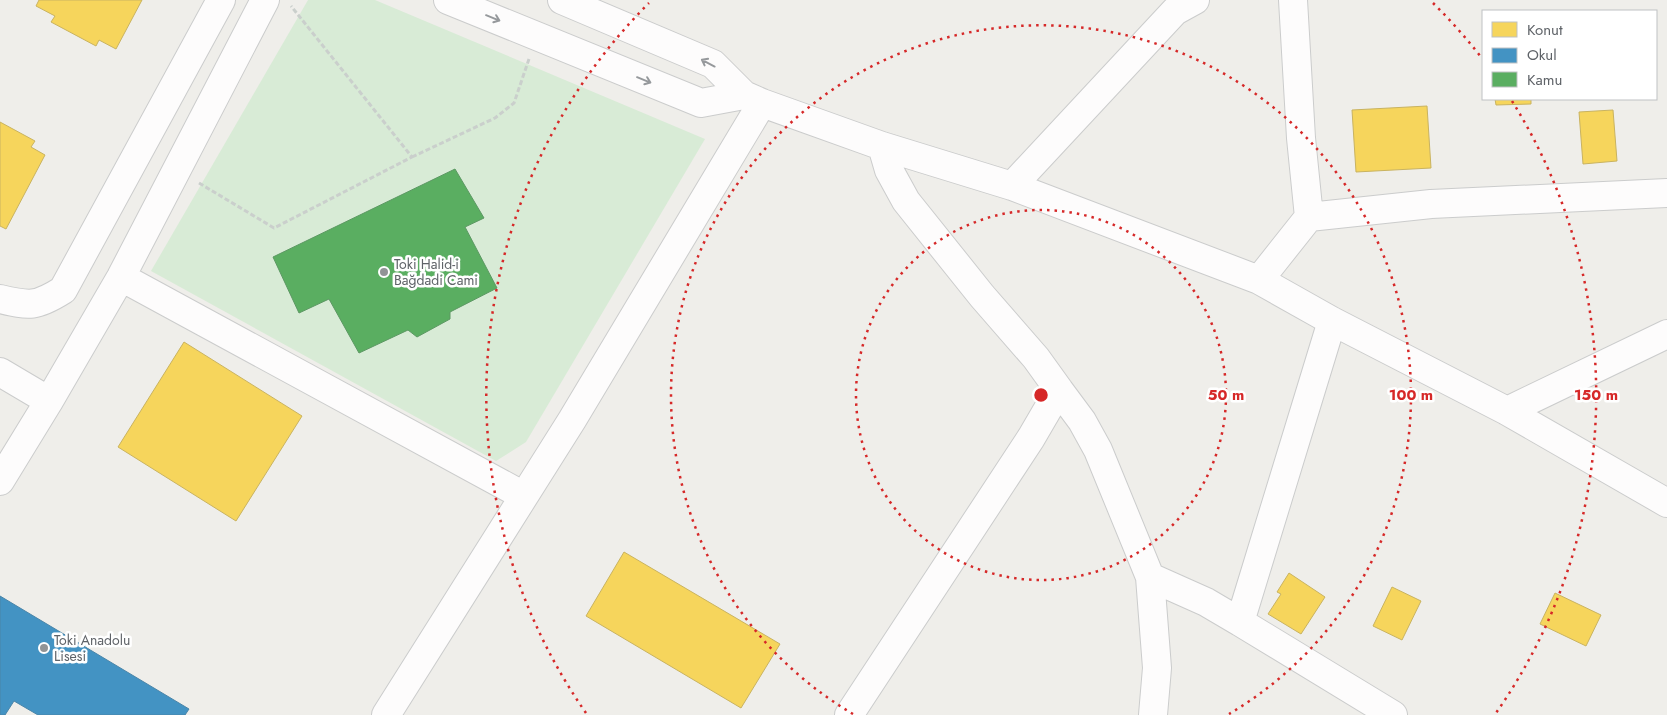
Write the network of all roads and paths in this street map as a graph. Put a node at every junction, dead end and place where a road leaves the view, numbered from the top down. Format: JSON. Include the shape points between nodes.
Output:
{"nodes":[{"id":1,"x":222,"y":0,"type":"edge"},
{"id":2,"x":265,"y":0,"type":"edge"},
{"id":3,"x":286,"y":0,"type":"edge"},
{"id":4,"x":448,"y":0,"type":"edge"},
{"id":5,"x":562,"y":0,"type":"edge"},
{"id":6,"x":1195,"y":0,"type":"edge"},
{"id":7,"x":1292,"y":0,"type":"edge"},
{"id":8,"x":536,"y":36,"type":"junction"},
{"id":9,"x":753,"y":99,"type":"junction"},
{"id":10,"x":882,"y":146,"type":"junction"},
{"id":11,"x":412,"y":157,"type":"junction"},
{"id":12,"x":176,"y":170,"type":"junction"},
{"id":13,"x":1012,"y":186,"type":"junction"},
{"id":14,"x":1667,"y":193,"type":"edge"},
{"id":15,"x":1309,"y":217,"type":"junction"},
{"id":16,"x":121,"y":277,"type":"junction"},
{"id":17,"x":1259,"y":280,"type":"junction"},
{"id":18,"x":0,"y":298,"type":"edge"},
{"id":19,"x":1332,"y":321,"type":"junction"},
{"id":20,"x":1667,"y":334,"type":"edge"},
{"id":21,"x":0,"y":372,"type":"edge"},
{"id":22,"x":1059,"y":390,"type":"junction"},
{"id":23,"x":49,"y":401,"type":"junction"},
{"id":24,"x":1507,"y":411,"type":"junction"},
{"id":25,"x":0,"y":481,"type":"edge"},
{"id":26,"x":524,"y":496,"type":"junction"},
{"id":27,"x":1667,"y":504,"type":"edge"},
{"id":28,"x":1150,"y":577,"type":"junction"},
{"id":29,"x":1240,"y":622,"type":"junction"},
{"id":30,"x":386,"y":715,"type":"edge"},
{"id":31,"x":850,"y":715,"type":"edge"},
{"id":32,"x":1153,"y":715,"type":"edge"},
{"id":33,"x":1393,"y":715,"type":"edge"}],
"edges":[{"from":1,"to":18,"type":"street","via":[[63,290],[46,301],[24,304]]},
{"from":2,"to":12,"type":"street"},
{"from":3,"to":11,"type":"path"},
{"from":4,"to":8,"type":"street","one_way":true},
{"from":9,"to":5,"type":"street","one_way":true,"via":[[713,64]]},
{"from":6,"to":13,"type":"street","via":[[1175,11]]},
{"from":7,"to":15,"type":"street"},
{"from":8,"to":9,"type":"street","one_way":true,"via":[[700,103]]},
{"from":8,"to":11,"type":"path","via":[[514,103],[495,118]]},
{"from":9,"to":10,"type":"street"},
{"from":9,"to":26,"type":"street","via":[[572,420]]},
{"from":10,"to":13,"type":"street"},
{"from":10,"to":22,"type":"street","via":[[889,170],[906,201]]},
{"from":11,"to":12,"type":"path","via":[[274,228]]},
{"from":12,"to":16,"type":"street"},
{"from":13,"to":17,"type":"street"},
{"from":14,"to":15,"type":"street","via":[[1431,204]]},
{"from":15,"to":17,"type":"street"},
{"from":16,"to":23,"type":"street"},
{"from":16,"to":26,"type":"street"},
{"from":17,"to":19,"type":"street"},
{"from":19,"to":24,"type":"street"},
{"from":19,"to":29,"type":"street"},
{"from":20,"to":24,"type":"street"},
{"from":21,"to":23,"type":"street"},
{"from":22,"to":28,"type":"street","via":[[1098,450]]},
{"from":22,"to":31,"type":"street"},
{"from":23,"to":25,"type":"street"},
{"from":24,"to":27,"type":"street"},
{"from":26,"to":30,"type":"street"},
{"from":28,"to":29,"type":"street","via":[[1206,602]]},
{"from":28,"to":32,"type":"street","via":[[1157,668]]},
{"from":29,"to":33,"type":"street"}]}
